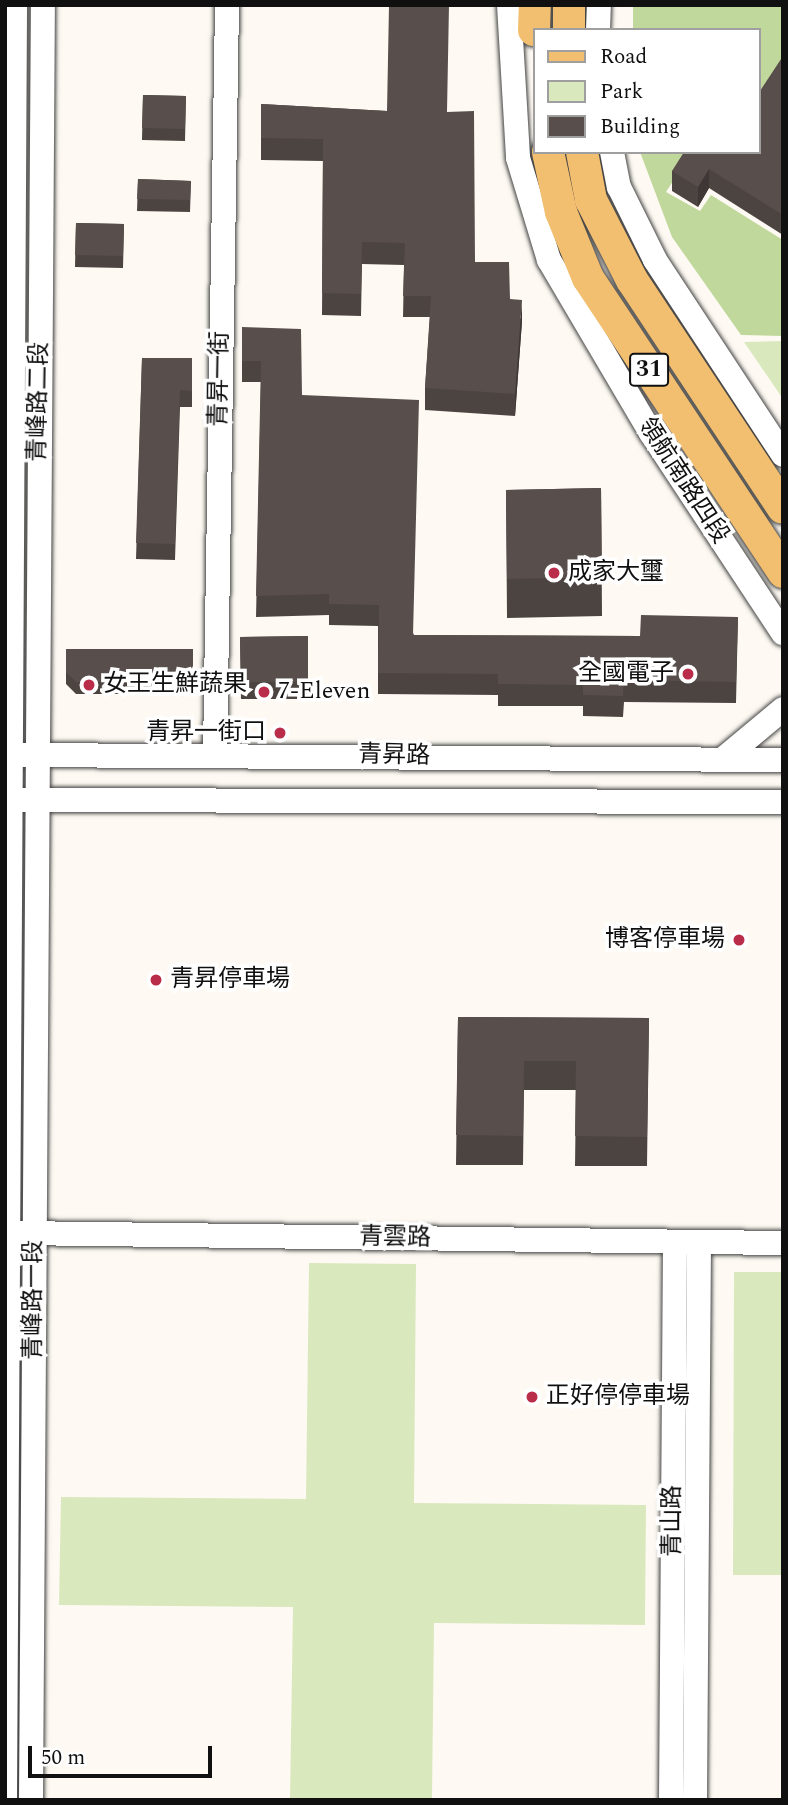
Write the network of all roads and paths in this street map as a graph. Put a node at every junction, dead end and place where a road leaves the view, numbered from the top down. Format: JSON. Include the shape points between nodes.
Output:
{"nodes":[{"id":1,"x":15,"y":5,"type":"edge"},
{"id":2,"x":43,"y":5,"type":"edge"},
{"id":3,"x":227,"y":5,"type":"edge"},
{"id":4,"x":509,"y":5,"type":"edge"},
{"id":5,"x":535,"y":5,"type":"edge"},
{"id":6,"x":569,"y":5,"type":"edge"},
{"id":7,"x":599,"y":5,"type":"edge"},
{"id":8,"x":534,"y":28,"type":"edge"},
{"id":9,"x":569,"y":28,"type":"edge"},
{"id":10,"x":598,"y":28,"type":"edge"},
{"id":11,"x":548,"y":154,"type":"edge"},
{"id":12,"x":582,"y":154,"type":"edge"},
{"id":13,"x":612,"y":154,"type":"edge"},
{"id":14,"x":626,"y":390,"type":"junction"},
{"id":15,"x":783,"y":456,"type":"edge"},
{"id":16,"x":724,"y":483,"type":"junction"},
{"id":17,"x":783,"y":508,"type":"edge"},
{"id":18,"x":783,"y":572,"type":"edge"},
{"id":19,"x":783,"y":633,"type":"edge"},
{"id":20,"x":783,"y":709,"type":"edge"},
{"id":21,"x":6,"y":752,"type":"edge"},
{"id":22,"x":215,"y":753,"type":"junction"},
{"id":23,"x":36,"y":758,"type":"junction"},
{"id":24,"x":723,"y":759,"type":"junction"},
{"id":25,"x":783,"y":760,"type":"edge"},
{"id":26,"x":6,"y":800,"type":"edge"},
{"id":27,"x":36,"y":800,"type":"junction"},
{"id":28,"x":783,"y":802,"type":"edge"},
{"id":29,"x":8,"y":1233,"type":"junction"},
{"id":30,"x":34,"y":1233,"type":"junction"},
{"id":31,"x":687,"y":1242,"type":"junction"},
{"id":32,"x":783,"y":1243,"type":"edge"},
{"id":33,"x":5,"y":1800,"type":"edge"},
{"id":34,"x":31,"y":1800,"type":"edge"},
{"id":35,"x":671,"y":1800,"type":"edge"},
{"id":36,"x":695,"y":1800,"type":"edge"}],
"edges":[{"from":1,"to":21,"type":"street","name":"青峰路二段"},
{"from":2,"to":23,"type":"street","name":"青峰路二段"},
{"from":3,"to":22,"type":"street","name":"青昇一街"},
{"from":4,"to":14,"type":"street","name":"領航南路四段","number":"31","via":[[518,158],[550,260]]},
{"from":5,"to":8,"type":"main road"},
{"from":6,"to":9,"type":"main road"},
{"from":7,"to":10,"type":"street"},
{"from":11,"to":16,"type":"main road","name":"領航南路四段","number":"31","via":[[561,212],[588,278]]},
{"from":12,"to":17,"type":"main road","number":"31","via":[[591,200],[632,280]]},
{"from":13,"to":15,"type":"street","via":[[619,187],[655,260]]},
{"from":14,"to":16,"type":"street"},
{"from":14,"to":19,"type":"street","name":"領航南路四段","number":"31"},
{"from":16,"to":18,"type":"main road","name":"領航南路四段","number":"31"},
{"from":20,"to":24,"type":"street"},
{"from":21,"to":23,"type":"street","name":"青昇路"},
{"from":21,"to":26,"type":"street","name":"青峰路一段"},
{"from":22,"to":23,"type":"street","name":"青昇路"},
{"from":22,"to":24,"type":"street","name":"青昇路"},
{"from":23,"to":27,"type":"street","name":"青峰路二段"},
{"from":24,"to":25,"type":"street","name":"青昇路"},
{"from":26,"to":27,"type":"street","name":"青昇路"},
{"from":26,"to":29,"type":"street","name":"青峰路一段"},
{"from":27,"to":28,"type":"street","name":"青昇路"},
{"from":27,"to":30,"type":"street","name":"青峰路一段"},
{"from":29,"to":30,"type":"street","name":"青雲路"},
{"from":29,"to":33,"type":"street","name":"青峰路一段"},
{"from":30,"to":31,"type":"street","name":"青雲路"},
{"from":30,"to":34,"type":"street","name":"青峰路一段"},
{"from":31,"to":32,"type":"street","name":"青雲路"},
{"from":31,"to":35,"type":"street","name":"青山路"},
{"from":31,"to":36,"type":"street","name":"青山路"}]}
